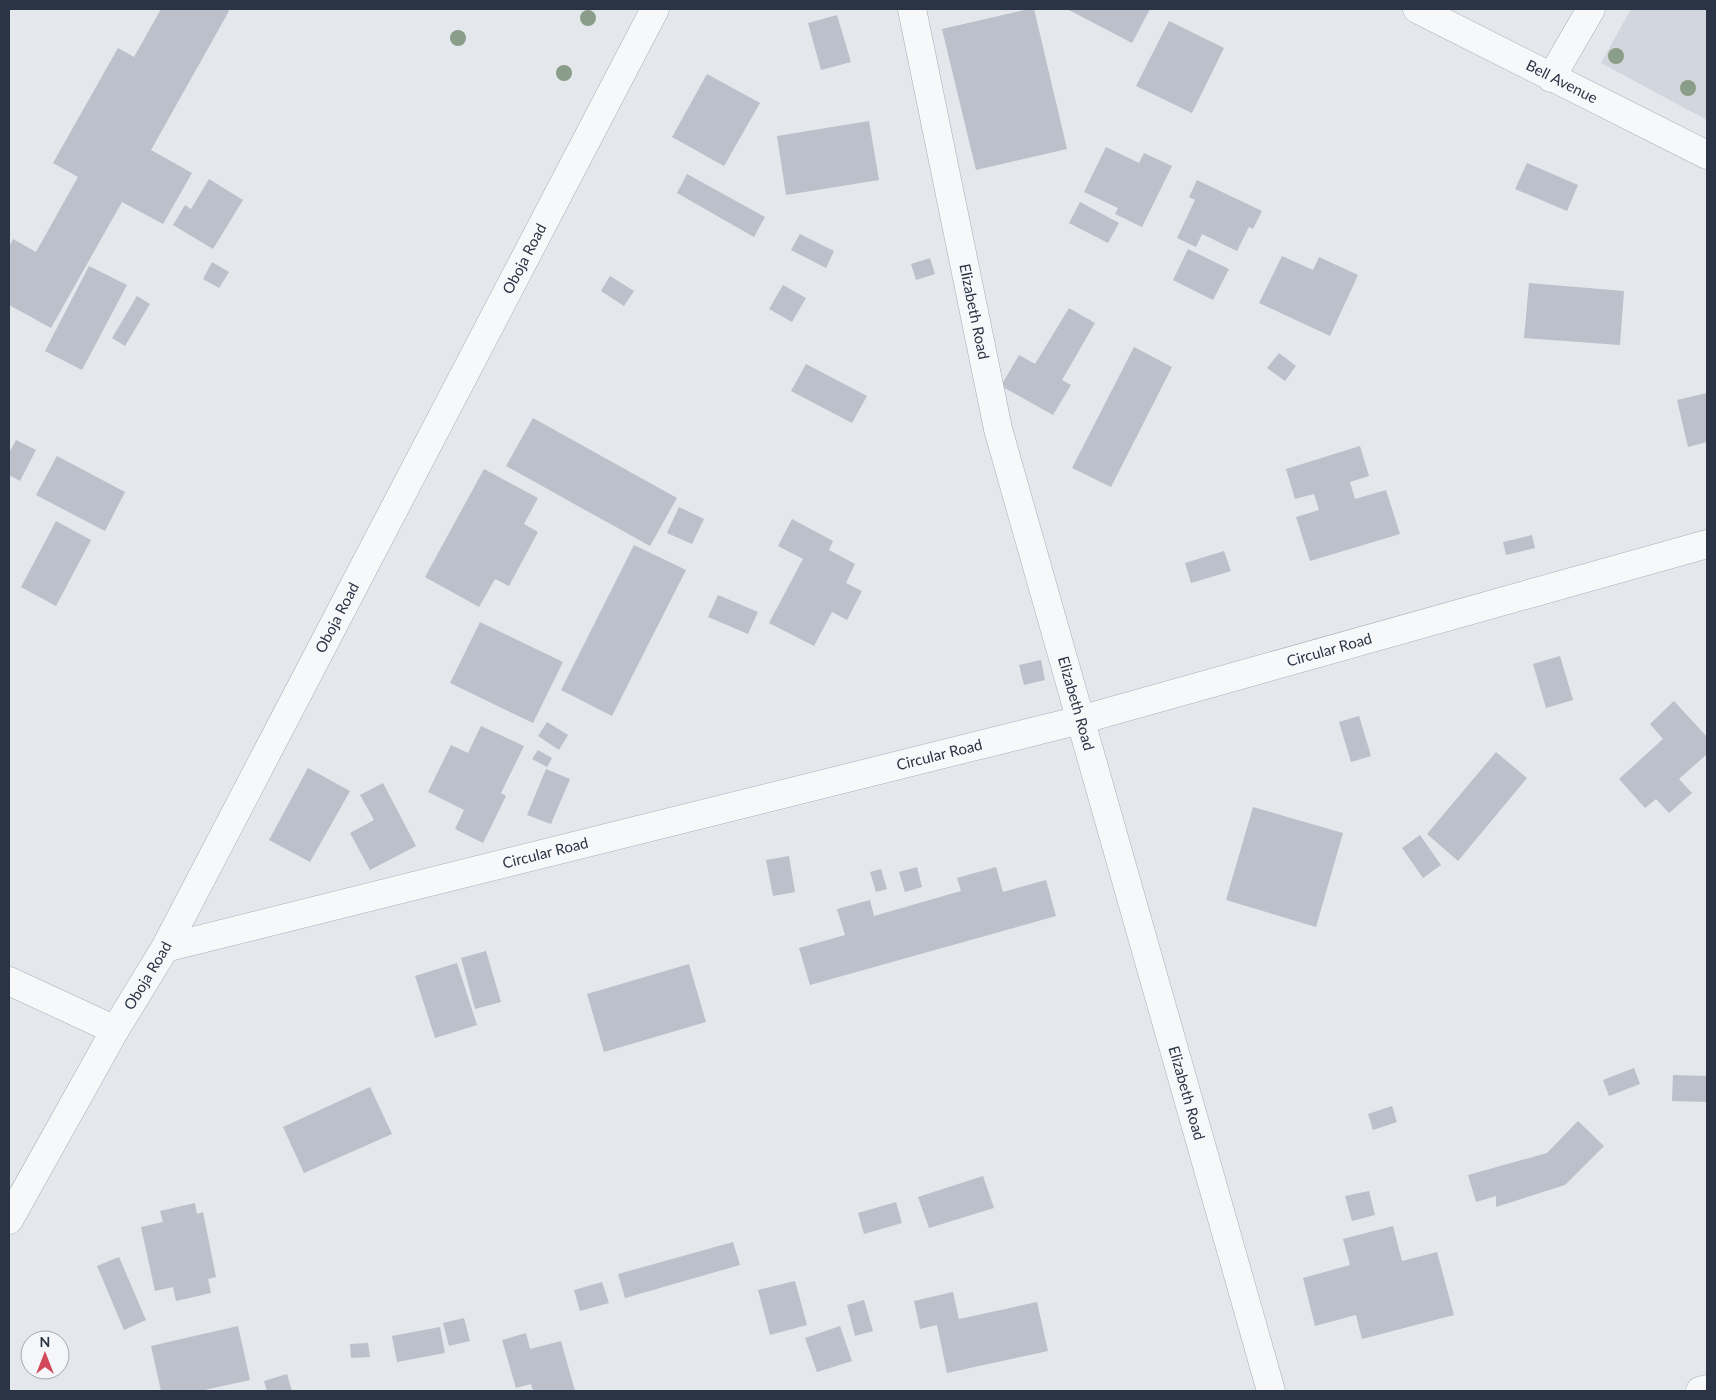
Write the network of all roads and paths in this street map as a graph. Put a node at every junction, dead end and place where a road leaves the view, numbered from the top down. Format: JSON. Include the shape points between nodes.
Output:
{"nodes":[{"id":1,"x":655,"y":9,"type":"edge"},
{"id":2,"x":912,"y":9,"type":"edge"},
{"id":3,"x":1417,"y":9,"type":"edge"},
{"id":4,"x":1591,"y":9,"type":"edge"},
{"id":5,"x":1551,"y":78,"type":"junction"},
{"id":6,"x":1707,"y":155,"type":"edge"},
{"id":7,"x":1707,"y":544,"type":"edge"},
{"id":8,"x":1080,"y":720,"type":"junction"},
{"id":9,"x":165,"y":948,"type":"junction"},
{"id":10,"x":9,"y":980,"type":"edge"},
{"id":11,"x":115,"y":1030,"type":"junction"},
{"id":12,"x":9,"y":1220,"type":"edge"},
{"id":13,"x":1707,"y":1389,"type":"edge"},
{"id":14,"x":1271,"y":1391,"type":"edge"},
{"id":15,"x":1700,"y":1391,"type":"edge"}],
"edges":[{"from":1,"to":9,"type":"street","name":"Oboja Road"},
{"from":2,"to":8,"type":"street","name":"Elizabeth Road","via":[[998,429]]},
{"from":3,"to":5,"type":"street","name":"Bell Avenue"},
{"from":4,"to":5,"type":"street"},
{"from":5,"to":6,"type":"street","name":"Bell Avenue"},
{"from":7,"to":8,"type":"street","name":"Circular Road"},
{"from":8,"to":9,"type":"street","name":"Circular Road"},
{"from":8,"to":14,"type":"street","name":"Elizabeth Road"},
{"from":9,"to":11,"type":"street","name":"Oboja Road"},
{"from":10,"to":11,"type":"street"},
{"from":11,"to":12,"type":"street","name":"Oboja Road"},
{"from":13,"to":15,"type":"street"}]}
